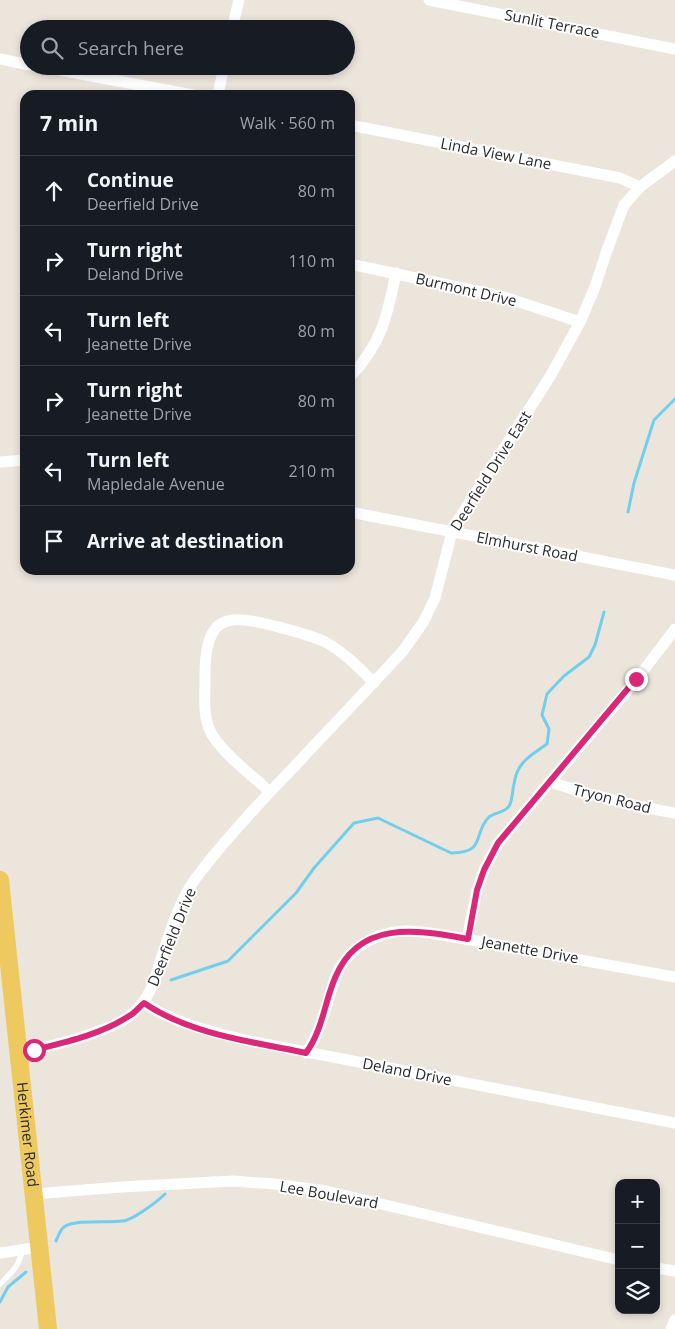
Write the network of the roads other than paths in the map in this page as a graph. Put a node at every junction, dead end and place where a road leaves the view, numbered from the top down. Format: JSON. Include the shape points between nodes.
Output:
{"nodes":[{"id":1,"x":239,"y":0,"type":"edge"},
{"id":2,"x":429,"y":0,"type":"edge"},
{"id":3,"x":234,"y":20,"type":"edge"},
{"id":4,"x":675,"y":49,"type":"edge"},
{"id":5,"x":0,"y":59,"type":"edge"},
{"id":6,"x":20,"y":62,"type":"edge"},
{"id":7,"x":86,"y":75,"type":"edge"},
{"id":8,"x":222,"y":75,"type":"edge"},
{"id":9,"x":166,"y":90,"type":"edge"},
{"id":10,"x":219,"y":90,"type":"edge"},
{"id":11,"x":355,"y":127,"type":"edge"},
{"id":12,"x":675,"y":161,"type":"edge"},
{"id":13,"x":640,"y":188,"type":"junction"},
{"id":14,"x":355,"y":265,"type":"edge"},
{"id":15,"x":396,"y":273,"type":"junction"},
{"id":16,"x":580,"y":322,"type":"junction"},
{"id":17,"x":355,"y":371,"type":"edge"},
{"id":18,"x":20,"y":460,"type":"edge"},
{"id":19,"x":0,"y":462,"type":"edge"},
{"id":20,"x":355,"y":513,"type":"edge"},
{"id":21,"x":451,"y":533,"type":"junction"},
{"id":22,"x":675,"y":575,"type":"edge"},
{"id":23,"x":675,"y":629,"type":"edge"},
{"id":24,"x":374,"y":682,"type":"junction"},
{"id":25,"x":550,"y":782,"type":"junction"},
{"id":26,"x":270,"y":792,"type":"junction"},
{"id":27,"x":675,"y":813,"type":"edge"},
{"id":28,"x":0,"y":880,"type":"edge"},
{"id":29,"x":468,"y":939,"type":"junction"},
{"id":30,"x":675,"y":977,"type":"edge"},
{"id":31,"x":144,"y":1003,"type":"junction"},
{"id":32,"x":306,"y":1053,"type":"junction"},
{"id":33,"x":19,"y":1054,"type":"junction"},
{"id":34,"x":675,"y":1123,"type":"edge"},
{"id":35,"x":34,"y":1194,"type":"junction"},
{"id":36,"x":40,"y":1247,"type":"junction"},
{"id":37,"x":22,"y":1250,"type":"junction"},
{"id":38,"x":0,"y":1253,"type":"edge"},
{"id":39,"x":615,"y":1259,"type":"edge"},
{"id":40,"x":660,"y":1269,"type":"edge"},
{"id":41,"x":675,"y":1271,"type":"edge"},
{"id":42,"x":0,"y":1284,"type":"edge"},
{"id":43,"x":675,"y":1320,"type":"edge"},
{"id":44,"x":48,"y":1329,"type":"edge"},
{"id":45,"x":671,"y":1329,"type":"edge"}],
"edges":[{"from":1,"to":3,"type":"street"},
{"from":2,"to":4,"type":"street","name":"Sunlit Terrace"},
{"from":5,"to":6,"type":"street"},
{"from":7,"to":9,"type":"street"},
{"from":8,"to":10,"type":"street"},
{"from":11,"to":13,"type":"street","name":"Linda View Lane","via":[[620,178]]},
{"from":12,"to":13,"type":"street","name":"Deerfield Drive East"},
{"from":13,"to":16,"type":"street","name":"Deerfield Drive East","via":[[624,205]]},
{"from":14,"to":15,"type":"street","name":"Burmont Drive"},
{"from":15,"to":16,"type":"street","name":"Burmont Drive","via":[[504,297]]},
{"from":15,"to":17,"type":"street","via":[[387,318],[377,342]]},
{"from":16,"to":21,"type":"street","name":"Deerfield Drive East","via":[[551,375]]},
{"from":18,"to":19,"type":"street"},
{"from":20,"to":21,"type":"street","name":"Elmhurst Road"},
{"from":21,"to":22,"type":"street","name":"Elmhurst Road"},
{"from":21,"to":24,"type":"street","name":"Deerfield Drive East","via":[[435,598],[424,621],[404,651]]},
{"from":23,"to":25,"type":"street"},
{"from":24,"to":26,"type":"street","name":"Deerfield Drive East"},
{"from":24,"to":26,"type":"street","via":[[327,643],[298,632],[244,620],[222,623],[215,630],[205,663],[207,724],[221,746]]},
{"from":25,"to":27,"type":"street","name":"Tryon Road","via":[[590,795]]},
{"from":25,"to":29,"type":"street","via":[[498,843],[477,890]]},
{"from":26,"to":31,"type":"street","name":"Deerfield Drive","via":[[196,878],[185,896]]},
{"from":28,"to":33,"type":"main road","name":"Herkimer Road"},
{"from":29,"to":30,"type":"street","name":"Jeanette Drive"},
{"from":29,"to":32,"type":"street","name":"Jeanette Drive","via":[[406,931],[373,938],[356,947],[335,978],[316,1039]]},
{"from":31,"to":32,"type":"street","name":"Deland Drive","via":[[161,1014],[200,1028]]},
{"from":31,"to":33,"type":"street","name":"Deerfield Drive","via":[[111,1026]]},
{"from":32,"to":34,"type":"street","name":"Deland Drive"},
{"from":33,"to":35,"type":"main road","name":"Herkimer Road"},
{"from":35,"to":36,"type":"main road","name":"Herkimer Road"},
{"from":35,"to":39,"type":"street","name":"Lee Boulevard","via":[[223,1182],[274,1184],[326,1191]]},
{"from":36,"to":37,"type":"street"},
{"from":36,"to":44,"type":"main road","name":"Herkimer Road"},
{"from":37,"to":38,"type":"street"},
{"from":37,"to":42,"type":"lane","via":[[16,1269]]},
{"from":40,"to":41,"type":"street"},
{"from":43,"to":45,"type":"street"}]}
